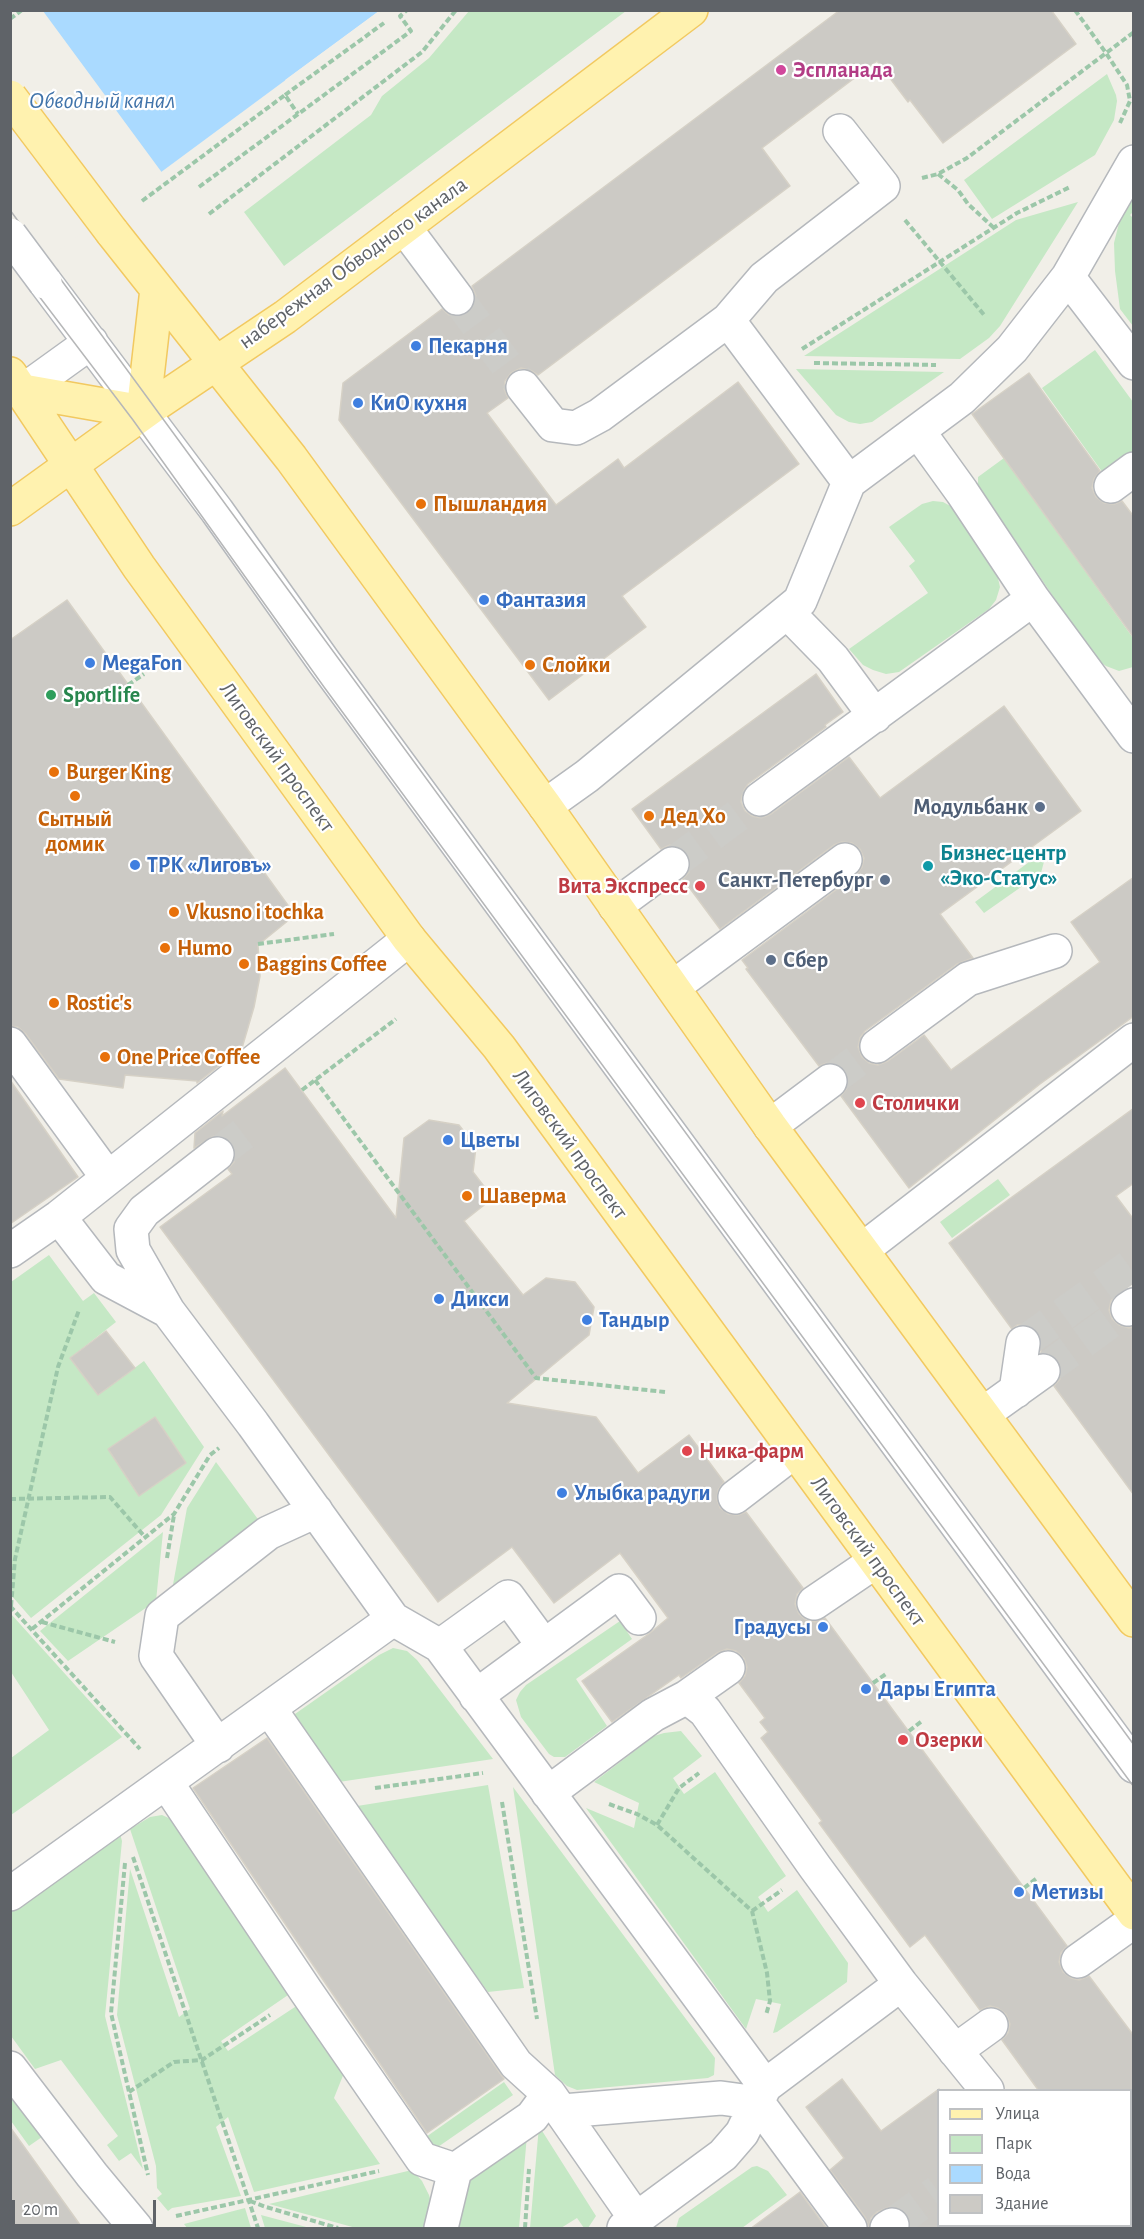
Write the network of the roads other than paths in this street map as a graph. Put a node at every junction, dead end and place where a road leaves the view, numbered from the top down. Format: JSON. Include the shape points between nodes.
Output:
{"nodes":[{"id":1,"x":692,"y":10,"type":"edge"},
{"id":2,"x":10,"y":97,"type":"edge"},
{"id":3,"x":840,"y":131,"type":"dead end"},
{"id":4,"x":1134,"y":162,"type":"edge"},
{"id":5,"x":404,"y":227,"type":"junction"},
{"id":6,"x":10,"y":235,"type":"edge"},
{"id":7,"x":1068,"y":277,"type":"junction"},
{"id":8,"x":157,"y":289,"type":"junction"},
{"id":9,"x":457,"y":298,"type":"tunnel mouth"},
{"id":10,"x":728,"y":320,"type":"junction"},
{"id":11,"x":91,"y":342,"type":"junction"},
{"id":12,"x":214,"y":363,"type":"junction"},
{"id":13,"x":1134,"y":363,"type":"edge"},
{"id":14,"x":523,"y":387,"type":"tunnel mouth"},
{"id":15,"x":15,"y":388,"type":"edge"},
{"id":16,"x":143,"y":412,"type":"junction"},
{"id":17,"x":918,"y":431,"type":"junction"},
{"id":18,"x":71,"y":465,"type":"junction"},
{"id":19,"x":849,"y":482,"type":"junction"},
{"id":20,"x":10,"y":509,"type":"edge"},
{"id":21,"x":1033,"y":599,"type":"junction"},
{"id":22,"x":787,"y":612,"type":"junction"},
{"id":23,"x":875,"y":716,"type":"junction"},
{"id":24,"x":1134,"y":736,"type":"edge"},
{"id":25,"x":760,"y":799,"type":"tunnel mouth"},
{"id":26,"x":545,"y":806,"type":"junction"},
{"id":27,"x":845,"y":860,"type":"dead end"},
{"id":28,"x":672,"y":864,"type":"tunnel mouth"},
{"id":29,"x":615,"y":906,"type":"junction"},
{"id":30,"x":409,"y":939,"type":"junction"},
{"id":31,"x":1055,"y":951,"type":"dead end"},
{"id":32,"x":673,"y":987,"type":"junction"},
{"id":33,"x":1134,"y":1040,"type":"edge"},
{"id":34,"x":10,"y":1044,"type":"edge"},
{"id":35,"x":877,"y":1046,"type":"tunnel mouth"},
{"id":36,"x":830,"y":1081,"type":"tunnel mouth"},
{"id":37,"x":770,"y":1126,"type":"junction"},
{"id":38,"x":217,"y":1154,"type":"tunnel mouth"},
{"id":39,"x":108,"y":1178,"type":"junction"},
{"id":40,"x":59,"y":1217,"type":"junction"},
{"id":41,"x":862,"y":1250,"type":"junction"},
{"id":42,"x":10,"y":1251,"type":"edge"},
{"id":43,"x":168,"y":1311,"type":"junction"},
{"id":44,"x":1023,"y":1343,"type":"dead end"},
{"id":45,"x":1043,"y":1371,"type":"tunnel mouth"},
{"id":46,"x":1016,"y":1391,"type":"junction"},
{"id":47,"x":983,"y":1414,"type":"junction"},
{"id":48,"x":795,"y":1452,"type":"junction"},
{"id":49,"x":735,"y":1497,"type":"dead end"},
{"id":50,"x":316,"y":1511,"type":"junction"},
{"id":51,"x":876,"y":1561,"type":"junction"},
{"id":52,"x":814,"y":1604,"type":"dead end"},
{"id":53,"x":393,"y":1618,"type":"junction"},
{"id":54,"x":639,"y":1618,"type":"dead end"},
{"id":55,"x":1134,"y":1620,"type":"edge"},
{"id":56,"x":440,"y":1646,"type":"junction"},
{"id":57,"x":544,"y":1646,"type":"junction"},
{"id":58,"x":728,"y":1668,"type":"dead end"},
{"id":59,"x":476,"y":1696,"type":"junction"},
{"id":60,"x":687,"y":1697,"type":"junction"},
{"id":61,"x":268,"y":1708,"type":"junction"},
{"id":62,"x":218,"y":1746,"type":"junction"},
{"id":63,"x":1134,"y":1766,"type":"edge"},
{"id":64,"x":166,"y":1782,"type":"junction"},
{"id":65,"x":553,"y":1789,"type":"junction"},
{"id":66,"x":10,"y":1894,"type":"edge"},
{"id":67,"x":1134,"y":1913,"type":"edge"},
{"id":68,"x":1134,"y":1921,"type":"edge"},
{"id":69,"x":1078,"y":1961,"type":"dead end"},
{"id":70,"x":901,"y":1984,"type":"junction"},
{"id":71,"x":991,"y":2025,"type":"dead end"},
{"id":72,"x":955,"y":2051,"type":"junction"},
{"id":73,"x":10,"y":2068,"type":"edge"},
{"id":74,"x":758,"y":2085,"type":"junction"},
{"id":75,"x":985,"y":2089,"type":"edge"},
{"id":76,"x":556,"y":2102,"type":"junction"},
{"id":77,"x":455,"y":2170,"type":"junction"},
{"id":78,"x":131,"y":2224,"type":"edge"},
{"id":79,"x":630,"y":2224,"type":"edge"},
{"id":80,"x":441,"y":2229,"type":"edge"},
{"id":81,"x":850,"y":2229,"type":"edge"}],
"edges":[{"from":1,"to":5,"type":"main road","name":"набережная Обводного канала"},
{"from":2,"to":8,"type":"main road","bridge":true},
{"from":3,"to":10,"type":"lane","via":[[883,186],[764,278]]},
{"from":4,"to":7,"type":"lane"},
{"from":5,"to":9,"type":"lane"},
{"from":5,"to":12,"type":"main road","name":"набережная Обводного канала","via":[[285,317]]},
{"from":6,"to":11,"type":"lane","bridge":true},
{"from":7,"to":13,"type":"lane"},
{"from":7,"to":17,"type":"lane","via":[[1004,357],[962,398]]},
{"from":8,"to":12,"type":"main road"},
{"from":8,"to":16,"type":"main road"},
{"from":10,"to":14,"type":"lane","via":[[600,415],[576,428],[553,425]]},
{"from":10,"to":19,"type":"lane"},
{"from":11,"to":15,"type":"lane"},
{"from":11,"to":16,"type":"lane"},
{"from":12,"to":16,"type":"main road","name":"набережная Обводного канала"},
{"from":12,"to":26,"type":"main road","via":[[291,458]]},
{"from":15,"to":16,"type":"main road"},
{"from":15,"to":18,"type":"main road","name":"Лиговский проспект"},
{"from":16,"to":18,"type":"main road","name":"набережная Обводного канала"},
{"from":16,"to":63,"type":"lane"},
{"from":17,"to":19,"type":"lane"},
{"from":17,"to":21,"type":"lane"},
{"from":18,"to":20,"type":"main road","name":"набережная Обводного канала"},
{"from":18,"to":30,"type":"main road","name":"Лиговский проспект","via":[[139,567]]},
{"from":19,"to":22,"type":"lane","via":[[800,601]]},
{"from":21,"to":23,"type":"lane"},
{"from":21,"to":24,"type":"lane"},
{"from":22,"to":23,"type":"lane","via":[[833,659]]},
{"from":22,"to":26,"type":"lane"},
{"from":23,"to":25,"type":"lane"},
{"from":26,"to":29,"type":"main road"},
{"from":27,"to":32,"type":"lane"},
{"from":28,"to":29,"type":"lane"},
{"from":29,"to":32,"type":"main road"},
{"from":30,"to":39,"type":"lane"},
{"from":30,"to":48,"type":"main road","name":"Лиговский проспект","via":[[499,1047]]},
{"from":31,"to":35,"type":"lane","via":[[969,979]]},
{"from":32,"to":37,"type":"main road"},
{"from":33,"to":41,"type":"lane"},
{"from":34,"to":39,"type":"lane"},
{"from":36,"to":37,"type":"lane"},
{"from":37,"to":41,"type":"main road"},
{"from":38,"to":43,"type":"lane","via":[[144,1211],[131,1229],[133,1250]]},
{"from":39,"to":40,"type":"lane"},
{"from":40,"to":42,"type":"lane"},
{"from":40,"to":43,"type":"lane","via":[[106,1278]]},
{"from":41,"to":47,"type":"main road"},
{"from":43,"to":50,"type":"lane"},
{"from":44,"to":46,"type":"lane"},
{"from":45,"to":46,"type":"lane"},
{"from":46,"to":47,"type":"lane"},
{"from":47,"to":55,"type":"main road"},
{"from":48,"to":49,"type":"lane"},
{"from":48,"to":51,"type":"main road","name":"Лиговский проспект"},
{"from":50,"to":53,"type":"lane"},
{"from":50,"to":62,"type":"lane","via":[[268,1533],[162,1616],[156,1656]]},
{"from":51,"to":52,"type":"lane"},
{"from":51,"to":67,"type":"main road","name":"Лиговский проспект"},
{"from":53,"to":56,"type":"lane"},
{"from":53,"to":61,"type":"lane"},
{"from":54,"to":57,"type":"lane","via":[[627,1582]]},
{"from":56,"to":57,"type":"lane","via":[[508,1597]]},
{"from":56,"to":59,"type":"lane"},
{"from":57,"to":59,"type":"lane"},
{"from":58,"to":60,"type":"lane"},
{"from":59,"to":65,"type":"lane"},
{"from":60,"to":65,"type":"lane","via":[[653,1716]]},
{"from":60,"to":70,"type":"lane","via":[[705,1711]]},
{"from":61,"to":62,"type":"lane"},
{"from":61,"to":76,"type":"lane","via":[[516,2064]]},
{"from":62,"to":64,"type":"lane"},
{"from":64,"to":66,"type":"lane","via":[[123,1829]]},
{"from":64,"to":77,"type":"lane","via":[[422,2159]]},
{"from":65,"to":74,"type":"lane"},
{"from":68,"to":69,"type":"lane"},
{"from":70,"to":72,"type":"lane"},
{"from":70,"to":74,"type":"lane"},
{"from":71,"to":72,"type":"lane"},
{"from":72,"to":75,"type":"lane"},
{"from":73,"to":78,"type":"lane"},
{"from":74,"to":76,"type":"lane","via":[[721,2098]]},
{"from":74,"to":79,"type":"lane","via":[[742,2133],[723,2155]]},
{"from":74,"to":81,"type":"lane"},
{"from":76,"to":77,"type":"lane"},
{"from":76,"to":79,"type":"lane"},
{"from":77,"to":80,"type":"lane"}]}
